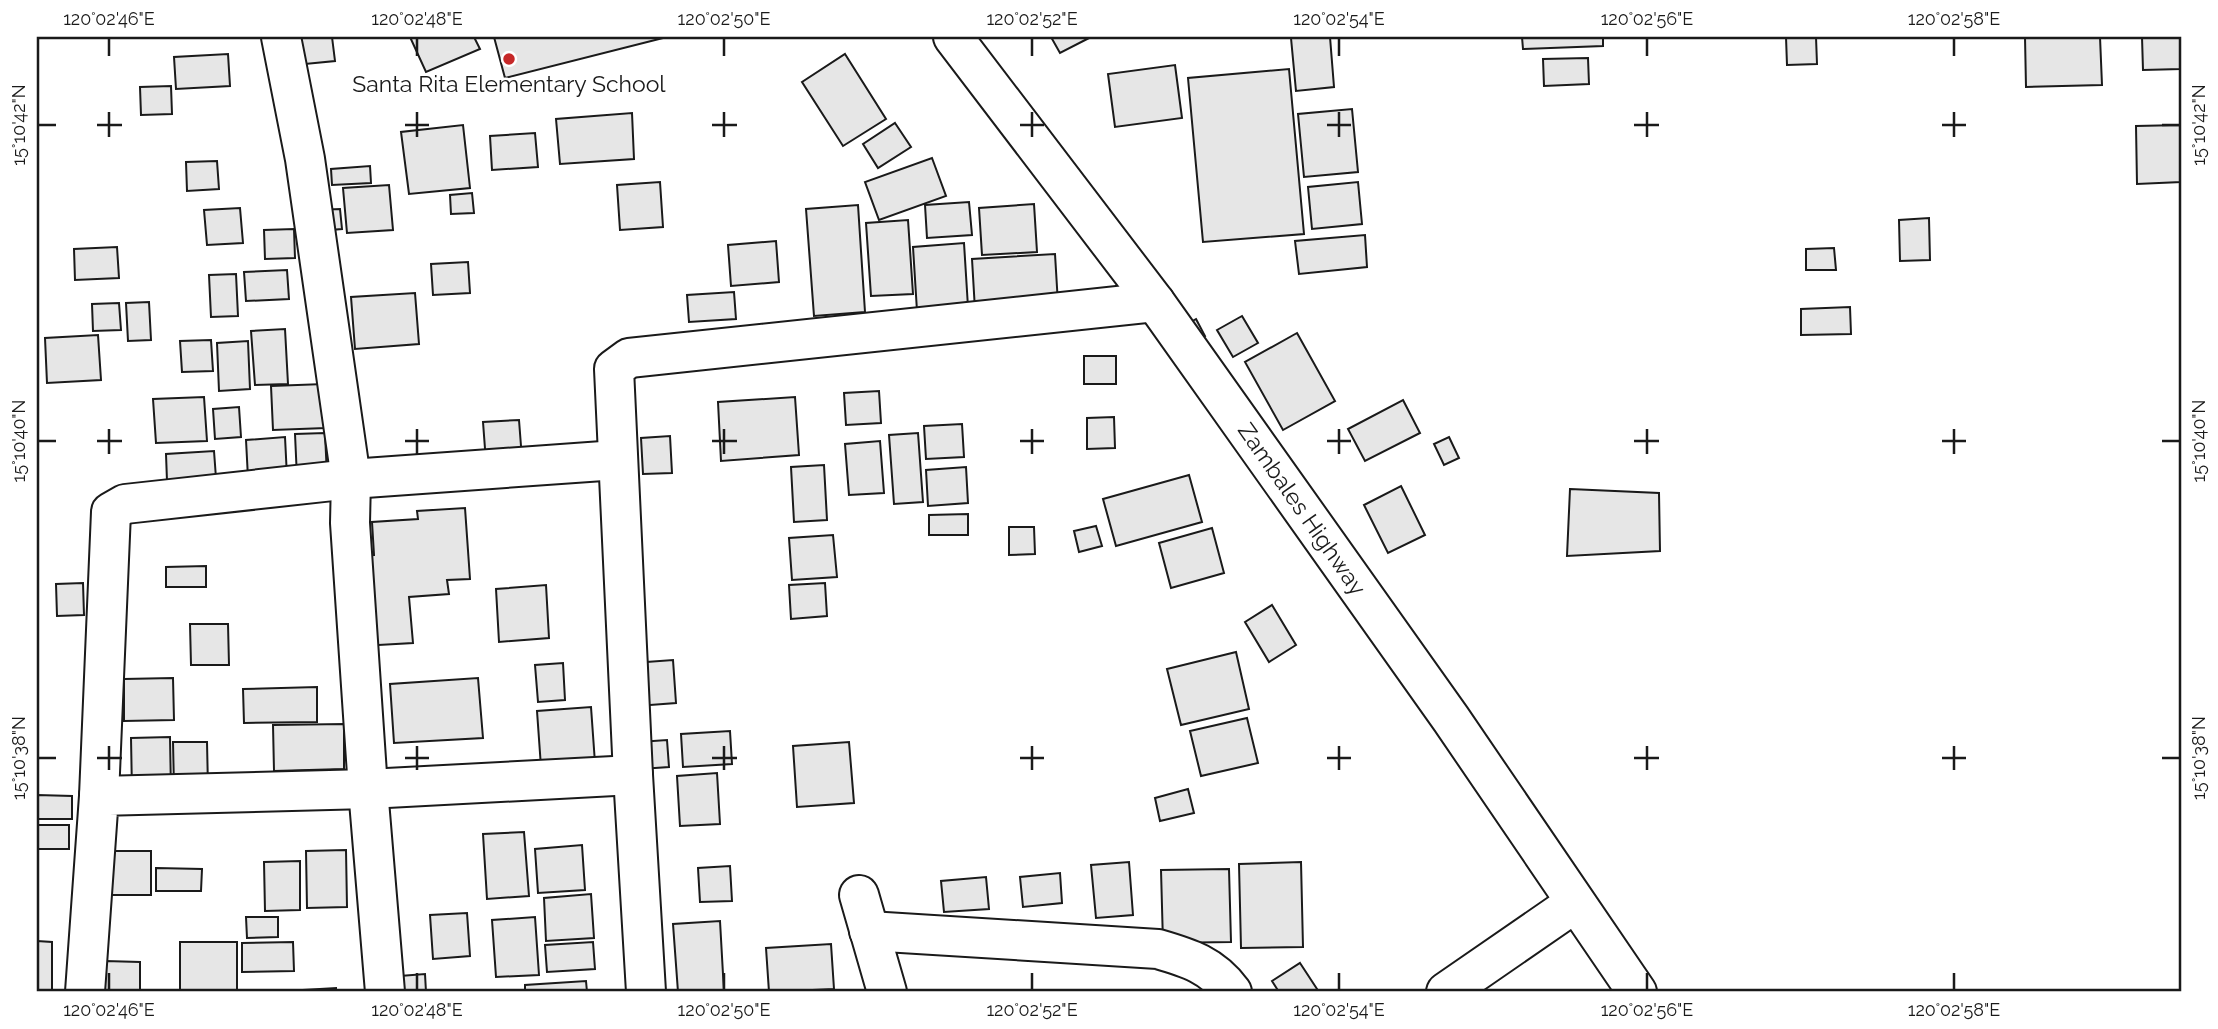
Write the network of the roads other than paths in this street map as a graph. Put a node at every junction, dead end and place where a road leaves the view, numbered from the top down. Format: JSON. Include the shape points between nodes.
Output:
{"nodes":[{"id":1,"x":281,"y":37,"type":"edge"},
{"id":2,"x":953,"y":37,"type":"edge"},
{"id":3,"x":1155,"y":302,"type":"junction"},
{"id":4,"x":617,"y":460,"type":"junction"},
{"id":5,"x":351,"y":479,"type":"junction"},
{"id":6,"x":633,"y":775,"type":"junction"},
{"id":7,"x":368,"y":789,"type":"junction"},
{"id":8,"x":99,"y":796,"type":"junction"},
{"id":9,"x":859,"y":895,"type":"dead end"},
{"id":10,"x":1575,"y":903,"type":"junction"},
{"id":11,"x":869,"y":931,"type":"junction"},
{"id":12,"x":85,"y":992,"type":"edge"},
{"id":13,"x":386,"y":992,"type":"edge"},
{"id":14,"x":646,"y":992,"type":"edge"},
{"id":15,"x":887,"y":992,"type":"edge"},
{"id":16,"x":1232,"y":992,"type":"edge"},
{"id":17,"x":1446,"y":992,"type":"edge"},
{"id":18,"x":1637,"y":992,"type":"edge"}],
"edges":[{"from":1,"to":5,"type":"street","via":[[305,159]]},
{"from":2,"to":3,"type":"street","name":"Zambales Highway"},
{"from":3,"to":4,"type":"street","via":[[629,358],[614,369]]},
{"from":3,"to":10,"type":"street","name":"Zambales Highway","via":[[1451,719]]},
{"from":4,"to":5,"type":"street"},
{"from":4,"to":6,"type":"street"},
{"from":5,"to":7,"type":"street"},
{"from":5,"to":8,"type":"street","via":[[125,504],[111,512]]},
{"from":6,"to":7,"type":"street"},
{"from":6,"to":14,"type":"street"},
{"from":7,"to":8,"type":"street"},
{"from":7,"to":13,"type":"street"},
{"from":8,"to":12,"type":"street"},
{"from":9,"to":11,"type":"street"},
{"from":10,"to":17,"type":"street"},
{"from":10,"to":18,"type":"street","name":"Zambales Highway"},
{"from":11,"to":15,"type":"street"},
{"from":11,"to":16,"type":"street","via":[[1158,949],[1196,960]]}]}
